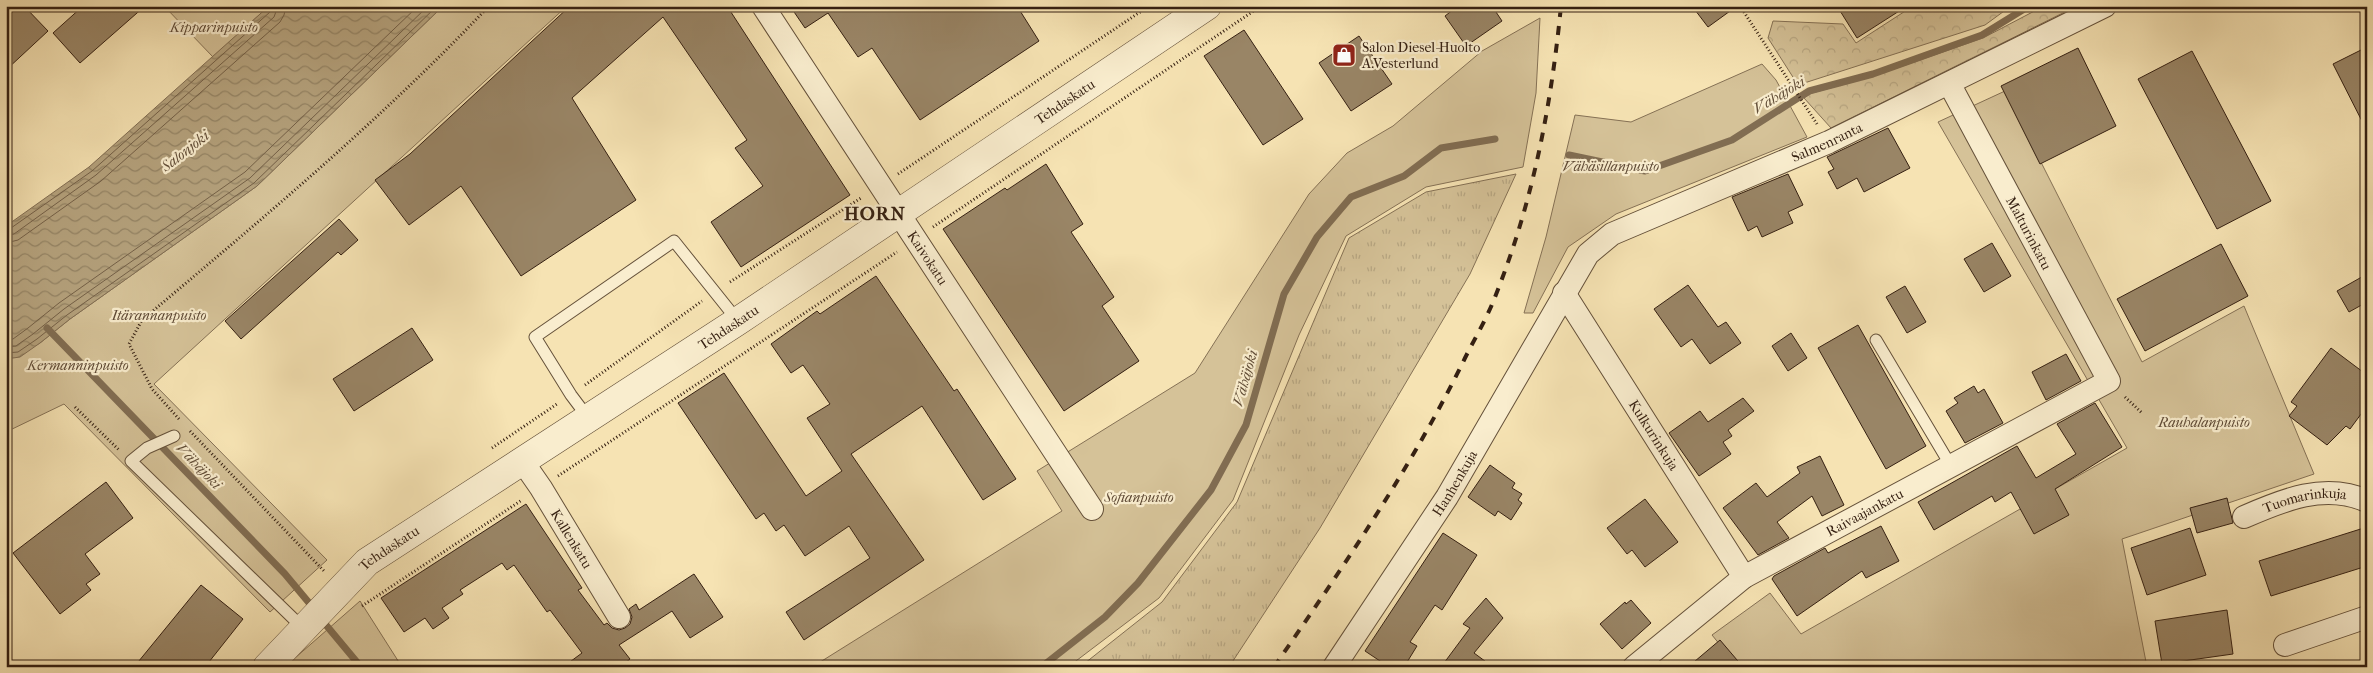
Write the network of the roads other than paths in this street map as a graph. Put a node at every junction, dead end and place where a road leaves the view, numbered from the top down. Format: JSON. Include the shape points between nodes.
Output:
{"nodes":[{"id":1,"x":762,"y":6,"type":"edge"},
{"id":2,"x":1207,"y":6,"type":"edge"},
{"id":3,"x":2105,"y":6,"type":"edge"},
{"id":4,"x":1950,"y":85,"type":"junction"},
{"id":5,"x":899,"y":212,"type":"junction"},
{"id":6,"x":1564,"y":293,"type":"junction"},
{"id":7,"x":738,"y":321,"type":"junction"},
{"id":8,"x":1876,"y":340,"type":"dead end"},
{"id":9,"x":2109,"y":381,"type":"joint"},
{"id":10,"x":589,"y":419,"type":"junction"},
{"id":11,"x":174,"y":436,"type":"dead end"},
{"id":12,"x":523,"y":462,"type":"junction"},
{"id":13,"x":1951,"y":466,"type":"junction"},
{"id":14,"x":2367,"y":501,"type":"edge"},
{"id":15,"x":1092,"y":509,"type":"dead end"},
{"id":16,"x":2244,"y":517,"type":"dead end"},
{"id":17,"x":1744,"y":577,"type":"junction"},
{"id":18,"x":620,"y":617,"type":"dead end"},
{"id":19,"x":2367,"y":617,"type":"edge"},
{"id":20,"x":303,"y":628,"type":"junction"},
{"id":21,"x":2285,"y":645,"type":"dead end"},
{"id":22,"x":267,"y":667,"type":"edge"},
{"id":23,"x":1334,"y":667,"type":"edge"},
{"id":24,"x":1634,"y":667,"type":"edge"}],
"edges":[{"from":1,"to":5,"type":"street","name":"Kaivokatu"},
{"from":2,"to":5,"type":"street","name":"Tehdaskatu"},
{"from":3,"to":4,"type":"street","name":"Salmenranta"},
{"from":4,"to":6,"type":"street","name":"Salmenranta","via":[[1829,142],[1612,234],[1588,254]]},
{"from":4,"to":9,"type":"street","name":"Malturinkatu"},
{"from":5,"to":7,"type":"street","name":"Tehdaskatu"},
{"from":5,"to":15,"type":"street","name":"Kaivokatu"},
{"from":6,"to":17,"type":"street","name":"Kulkurinkuja"},
{"from":6,"to":23,"type":"street","name":"Hanhenkuja","via":[[1447,497]]},
{"from":7,"to":10,"type":"street","name":"Tehdaskatu"},
{"from":7,"to":10,"type":"lane","via":[[674,240],[535,337]]},
{"from":8,"to":13,"type":"lane"},
{"from":9,"to":13,"type":"street","name":"Raivaajankatu"},
{"from":10,"to":12,"type":"street","name":"Tehdaskatu"},
{"from":11,"to":20,"type":"lane","via":[[147,448],[130,461]]},
{"from":12,"to":18,"type":"street","name":"Kallenkatu"},
{"from":12,"to":20,"type":"street","name":"Tehdaskatu","via":[[367,562]]},
{"from":13,"to":17,"type":"street","name":"Raivaajankatu"},
{"from":14,"to":16,"type":"street","name":"Tuomarinkuja","via":[[2332,491],[2301,496]]},
{"from":17,"to":24,"type":"street","name":"Raivaajankatu"},
{"from":19,"to":21,"type":"street"},
{"from":20,"to":22,"type":"street","name":"Tehdaskatu"}]}
